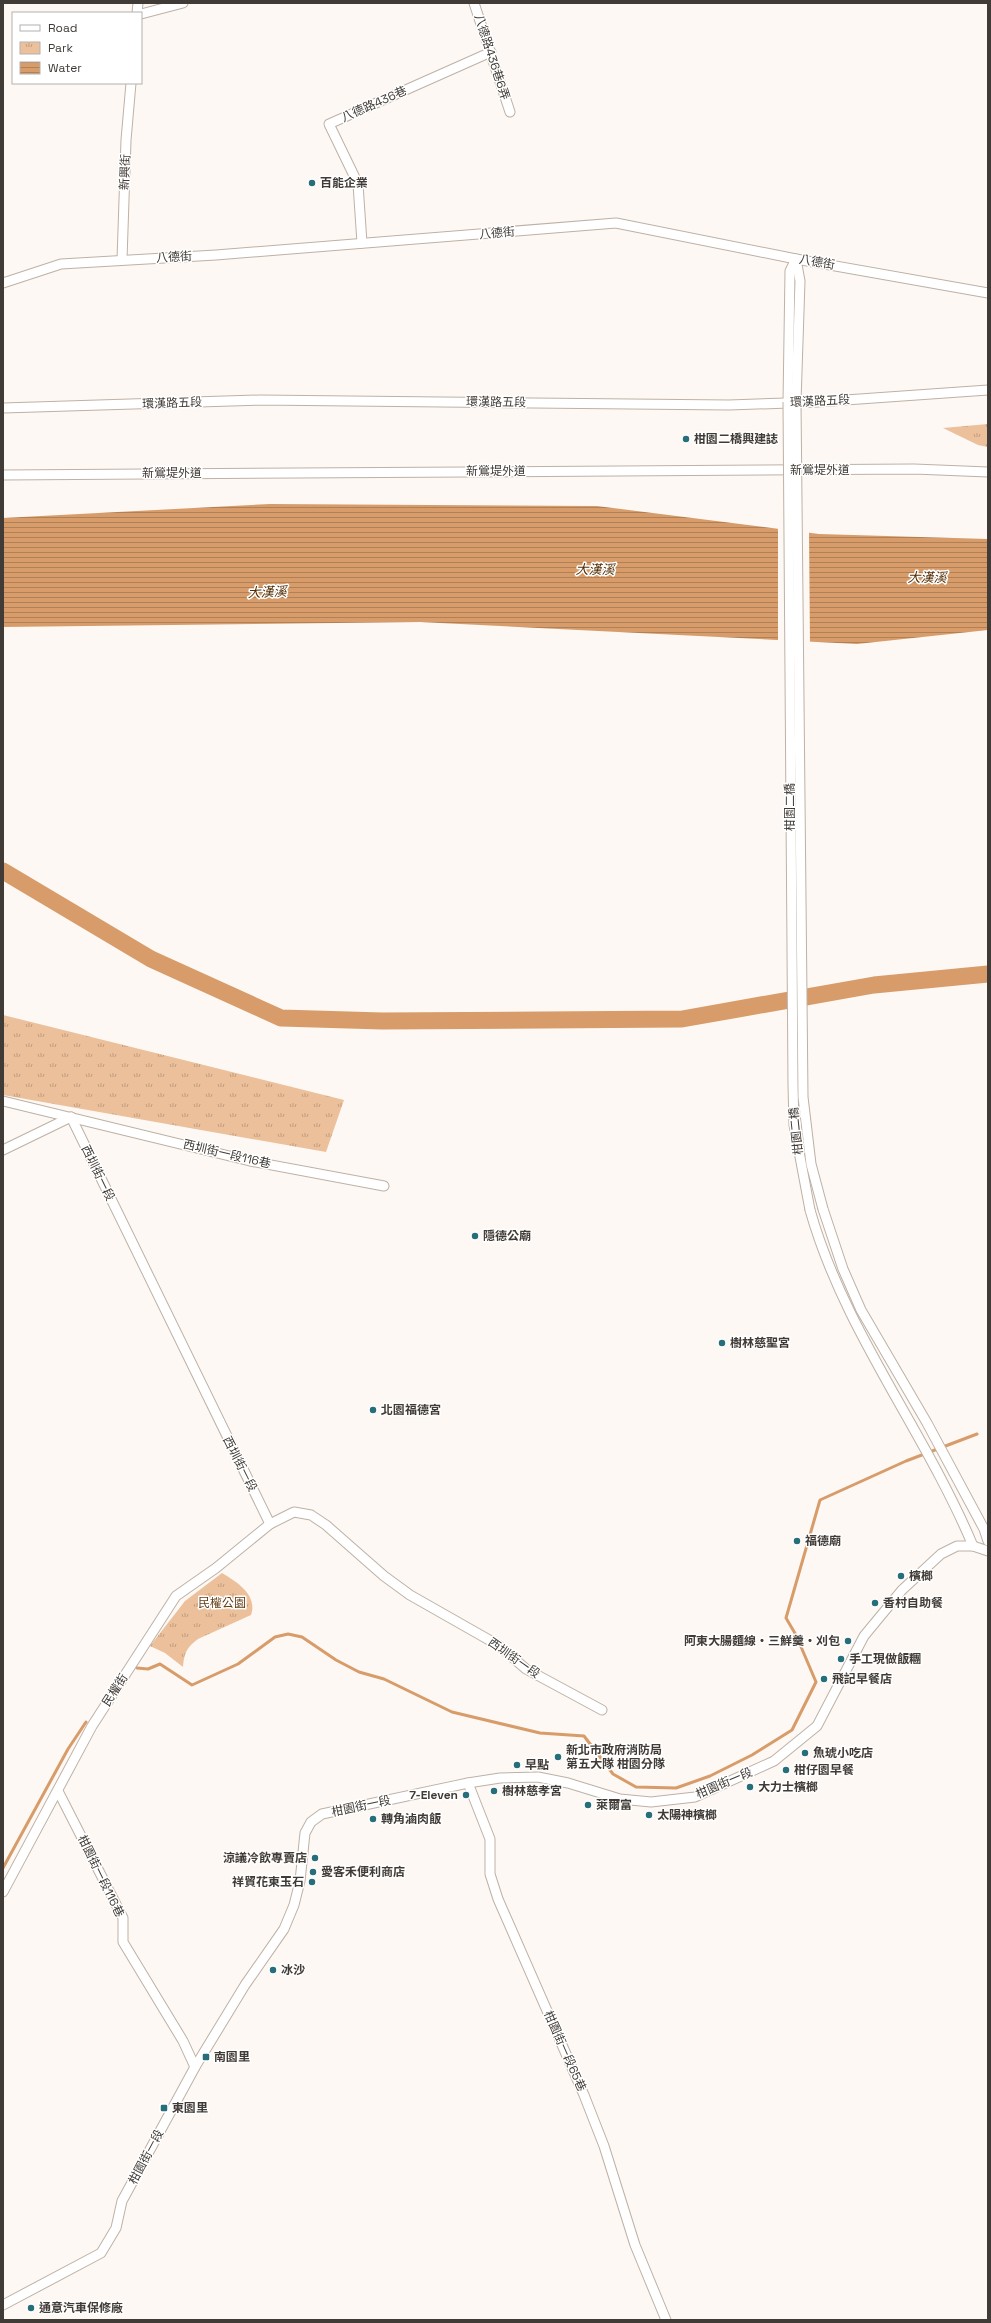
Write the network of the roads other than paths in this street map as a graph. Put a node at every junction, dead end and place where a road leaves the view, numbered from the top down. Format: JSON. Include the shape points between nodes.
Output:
{"nodes":[{"id":1,"x":182,"y":3,"type":"edge"},
{"id":2,"x":474,"y":3,"type":"edge"},
{"id":3,"x":142,"y":14,"type":"edge"},
{"id":4,"x":491,"y":52,"type":"junction"},
{"id":5,"x":131,"y":84,"type":"edge"},
{"id":6,"x":510,"y":112,"type":"dead end"},
{"id":7,"x":362,"y":243,"type":"junction"},
{"id":8,"x":796,"y":259,"type":"junction"},
{"id":9,"x":122,"y":260,"type":"junction"},
{"id":10,"x":3,"y":283,"type":"edge"},
{"id":11,"x":988,"y":293,"type":"edge"},
{"id":12,"x":988,"y":390,"type":"edge"},
{"id":13,"x":792,"y":402,"type":"junction"},
{"id":14,"x":3,"y":408,"type":"edge"},
{"id":15,"x":988,"y":472,"type":"edge"},
{"id":16,"x":3,"y":475,"type":"edge"},
{"id":17,"x":3,"y":1101,"type":"edge"},
{"id":18,"x":72,"y":1117,"type":"junction"},
{"id":19,"x":3,"y":1150,"type":"edge"},
{"id":20,"x":384,"y":1186,"type":"dead end"},
{"id":21,"x":270,"y":1524,"type":"junction"},
{"id":22,"x":988,"y":1541,"type":"edge"},
{"id":23,"x":973,"y":1546,"type":"junction"},
{"id":24,"x":988,"y":1551,"type":"edge"},
{"id":25,"x":602,"y":1710,"type":"dead end"},
{"id":26,"x":468,"y":1783,"type":"junction"},
{"id":27,"x":58,"y":1791,"type":"junction"},
{"id":28,"x":3,"y":1892,"type":"edge"},
{"id":29,"x":194,"y":2067,"type":"junction"},
{"id":30,"x":3,"y":2305,"type":"edge"},
{"id":31,"x":666,"y":2320,"type":"edge"}],
"edges":[{"from":1,"to":3,"type":"street"},
{"from":2,"to":4,"type":"street","name":"八德路436巷6弄"},
{"from":4,"to":6,"type":"street","name":"八德路436巷6弄"},
{"from":4,"to":7,"type":"street","name":"八德路436巷","via":[[329,124],[358,184]]},
{"from":5,"to":9,"type":"street","name":"新興街","via":[[126,140]]},
{"from":7,"to":8,"type":"street","name":"八德街","via":[[616,223]]},
{"from":7,"to":9,"type":"street","name":"八德街"},
{"from":8,"to":11,"type":"street","name":"八德街"},
{"from":8,"to":13,"type":"street","via":[[790,271]]},
{"from":9,"to":10,"type":"street","name":"八德街","via":[[61,264]]},
{"from":12,"to":13,"type":"street","name":"環漢路五段"},
{"from":13,"to":14,"type":"street","name":"環漢路五段","via":[[689,405],[260,400]]},
{"from":13,"to":22,"type":"street","name":"柑園二橋","bridge":true,"via":[[803,1097],[811,1164],[843,1269],[861,1310],[927,1423]]},
{"from":13,"to":23,"type":"street","name":"柑園二橋","bridge":true,"via":[[794,1125],[818,1239],[843,1299],[955,1503]]},
{"from":15,"to":16,"type":"street","name":"新鶯堤外道","via":[[906,469]]},
{"from":17,"to":18,"type":"street","name":"西圳街一段116巷"},
{"from":18,"to":19,"type":"street"},
{"from":18,"to":20,"type":"street","name":"西圳街一段116巷","via":[[250,1161]]},
{"from":18,"to":21,"type":"street","name":"西圳街一段"},
{"from":21,"to":25,"type":"street","name":"西圳街一段","via":[[294,1512],[311,1515],[410,1595],[498,1645],[526,1669]]},
{"from":21,"to":27,"type":"street","name":"民權街","via":[[216,1568],[176,1596],[92,1726]]},
{"from":23,"to":24,"type":"street","name":"柑園街一段"},
{"from":23,"to":26,"type":"street","name":"柑園街一段","via":[[957,1546],[941,1554],[902,1590],[864,1636],[817,1726],[774,1761],[738,1779],[695,1797],[651,1802],[620,1799],[538,1777],[500,1778]]},
{"from":26,"to":29,"type":"street","name":"柑園街一段","via":[[322,1814],[311,1822],[305,1833],[300,1881],[294,1905],[284,1929],[245,1985]]},
{"from":26,"to":31,"type":"street","name":"柑園街一段65巷","via":[[490,1839],[490,1874],[498,1899],[584,2095],[604,2146],[635,2244]]},
{"from":27,"to":28,"type":"street","name":"民權街"},
{"from":27,"to":29,"type":"street","name":"柑園街一段116巷","via":[[123,1918],[123,1942],[183,2041]]},
{"from":29,"to":30,"type":"street","name":"柑園街一段","via":[[122,2201],[116,2228],[101,2253]]}]}
